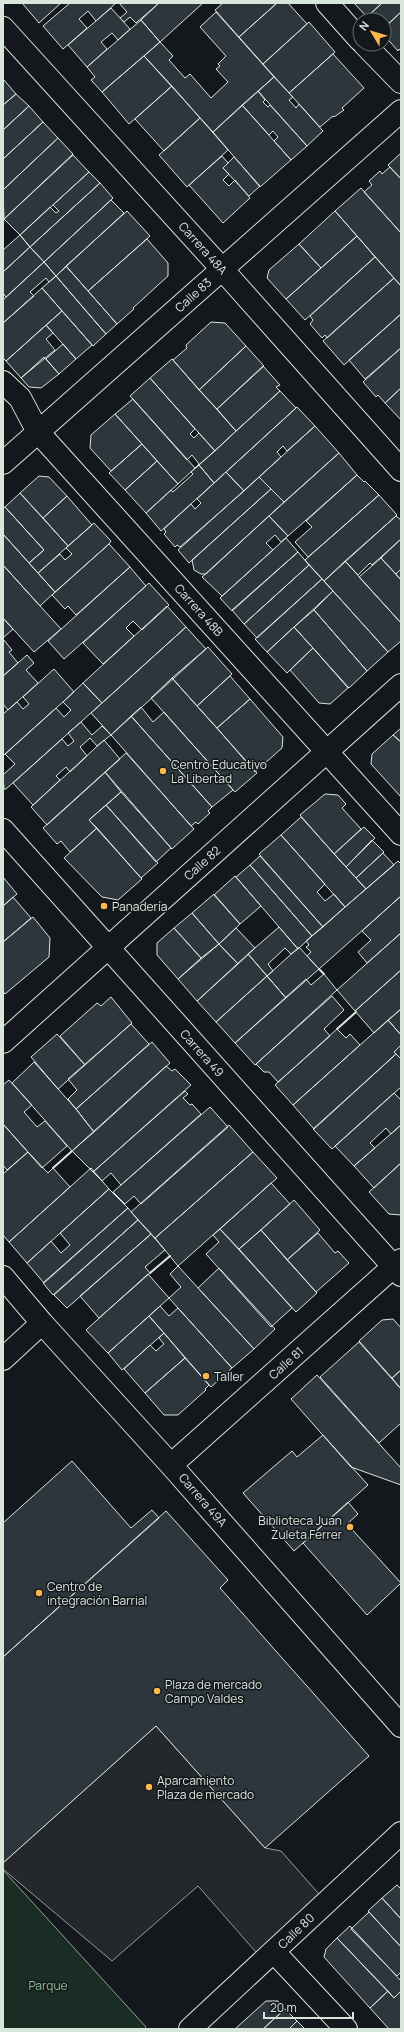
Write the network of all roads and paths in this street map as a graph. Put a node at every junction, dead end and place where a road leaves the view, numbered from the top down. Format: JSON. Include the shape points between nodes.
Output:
{"nodes":[{"id":1,"x":327,"y":3,"type":"edge"},
{"id":2,"x":3,"y":28,"type":"edge"},
{"id":3,"x":352,"y":31,"type":"edge"},
{"id":4,"x":372,"y":52,"type":"edge"},
{"id":5,"x":401,"y":82,"type":"edge"},
{"id":6,"x":401,"y":111,"type":"edge"},
{"id":7,"x":222,"y":269,"type":"junction"},
{"id":8,"x":3,"y":382,"type":"edge"},
{"id":9,"x":38,"y":432,"type":"junction"},
{"id":10,"x":3,"y":463,"type":"edge"},
{"id":11,"x":401,"y":470,"type":"edge"},
{"id":12,"x":401,"y":685,"type":"edge"},
{"id":13,"x":327,"y":751,"type":"junction"},
{"id":14,"x":3,"y":830,"type":"edge"},
{"id":15,"x":401,"y":834,"type":"edge"},
{"id":16,"x":108,"y":948,"type":"junction"},
{"id":17,"x":3,"y":1042,"type":"edge"},
{"id":18,"x":399,"y":1268,"type":"edge"},
{"id":19,"x":3,"y":1277,"type":"edge"},
{"id":20,"x":42,"y":1323,"type":"junction"},
{"id":21,"x":3,"y":1358,"type":"edge"},
{"id":22,"x":171,"y":1465,"type":"junction"},
{"id":23,"x":401,"y":1726,"type":"edge"},
{"id":24,"x":401,"y":1833,"type":"edge"},
{"id":25,"x":274,"y":1952,"type":"junction"},
{"id":26,"x":190,"y":2029,"type":"edge"},
{"id":27,"x":346,"y":2029,"type":"edge"}],
"edges":[{"from":1,"to":3,"type":"street"},
{"from":2,"to":7,"type":"street","name":"Carrera 48A"},
{"from":4,"to":5,"type":"street"},
{"from":6,"to":7,"type":"street","name":"Calle 83"},
{"from":7,"to":9,"type":"street","name":"Calle 83"},
{"from":7,"to":11,"type":"street","name":"Carrera 48A"},
{"from":8,"to":9,"type":"street","name":"Carrera 48B","via":[[20,398]]},
{"from":9,"to":10,"type":"street","name":"Calle 83"},
{"from":9,"to":13,"type":"street","name":"Carrera 48B"},
{"from":12,"to":13,"type":"street","name":"Calle 82"},
{"from":13,"to":15,"type":"street","name":"Carrera 48B"},
{"from":13,"to":16,"type":"street","name":"Calle 82"},
{"from":14,"to":16,"type":"street","name":"Carrera 49"},
{"from":16,"to":17,"type":"street","name":"Calle 82"},
{"from":16,"to":18,"type":"street","name":"Carrera 49"},
{"from":18,"to":22,"type":"street","name":"Calle 81"},
{"from":19,"to":20,"type":"street","name":"Carrera 49A"},
{"from":20,"to":21,"type":"street"},
{"from":20,"to":22,"type":"street","name":"Carrera 49A"},
{"from":22,"to":23,"type":"street","name":"Carrera 49A"},
{"from":24,"to":25,"type":"street","name":"Calle 80"},
{"from":25,"to":26,"type":"street","name":"Calle 80"},
{"from":25,"to":27,"type":"street"}]}
